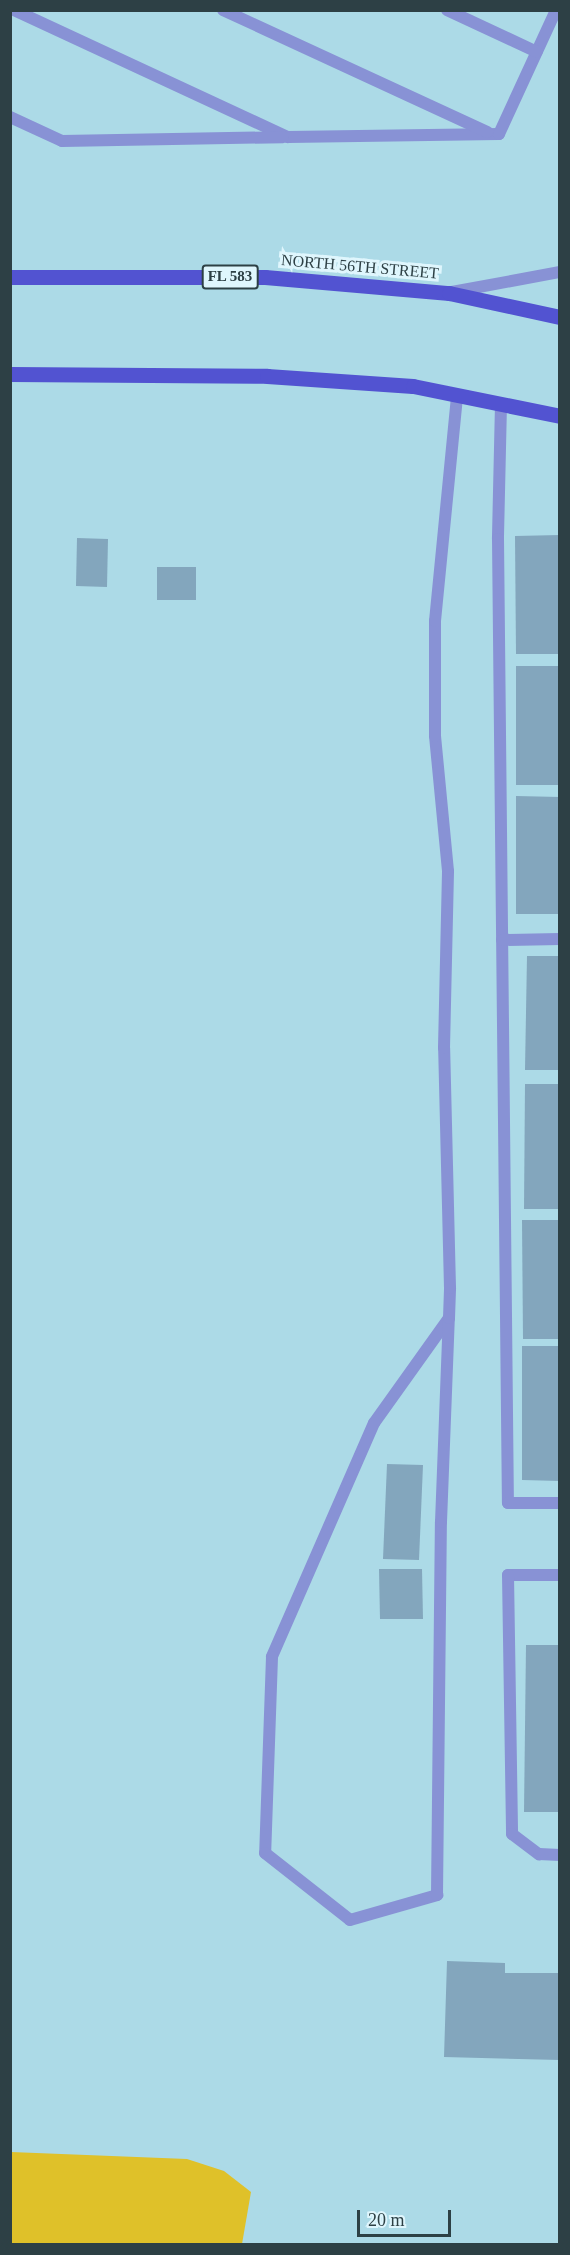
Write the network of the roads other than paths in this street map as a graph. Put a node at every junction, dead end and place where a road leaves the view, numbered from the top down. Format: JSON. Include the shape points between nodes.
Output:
{"nodes":[{"id":1,"x":14,"y":10,"type":"edge"},
{"id":2,"x":223,"y":10,"type":"edge"},
{"id":3,"x":447,"y":10,"type":"edge"},
{"id":4,"x":556,"y":10,"type":"edge"},
{"id":5,"x":537,"y":52,"type":"junction"},
{"id":6,"x":10,"y":117,"type":"edge"},
{"id":7,"x":491,"y":134,"type":"junction"},
{"id":8,"x":288,"y":137,"type":"junction"},
{"id":9,"x":560,"y":272,"type":"edge"},
{"id":10,"x":10,"y":277,"type":"edge"},
{"id":11,"x":449,"y":293,"type":"junction"},
{"id":12,"x":560,"y":317,"type":"edge"},
{"id":13,"x":10,"y":374,"type":"edge"},
{"id":14,"x":457,"y":395,"type":"junction"},
{"id":15,"x":501,"y":404,"type":"junction"},
{"id":16,"x":560,"y":416,"type":"edge"},
{"id":17,"x":560,"y":939,"type":"edge"},
{"id":18,"x":502,"y":940,"type":"junction"},
{"id":19,"x":449,"y":1318,"type":"junction"},
{"id":20,"x":560,"y":1503,"type":"edge"},
{"id":21,"x":560,"y":1575,"type":"edge"},
{"id":22,"x":560,"y":1855,"type":"edge"}],
"edges":[{"from":1,"to":8,"type":"street"},
{"from":2,"to":7,"type":"street"},
{"from":3,"to":5,"type":"street"},
{"from":4,"to":5,"type":"street"},
{"from":5,"to":7,"type":"street","via":[[499,134]]},
{"from":6,"to":8,"type":"street","via":[[62,141]]},
{"from":7,"to":8,"type":"street"},
{"from":9,"to":11,"type":"street"},
{"from":10,"to":11,"type":"main road","name":"NORTH 56TH STREET","number":"FL 583","via":[[265,277]]},
{"from":11,"to":12,"type":"main road","name":"NORTH 56TH STREET","number":"FL 583"},
{"from":13,"to":14,"type":"main road","via":[[267,376],[412,386]]},
{"from":14,"to":15,"type":"main road"},
{"from":14,"to":19,"type":"street","via":[[435,621],[435,736],[448,870],[444,1048]]},
{"from":15,"to":16,"type":"main road"},
{"from":15,"to":18,"type":"street","via":[[498,538]]},
{"from":17,"to":18,"type":"street"},
{"from":18,"to":20,"type":"street","via":[[508,1503]]},
{"from":19,"to":19,"type":"street","via":[[441,1522],[437,1895],[350,1920],[265,1852],[272,1657],[374,1423]]},
{"from":21,"to":22,"type":"street","via":[[508,1575],[512,1834],[539,1854]]}]}
